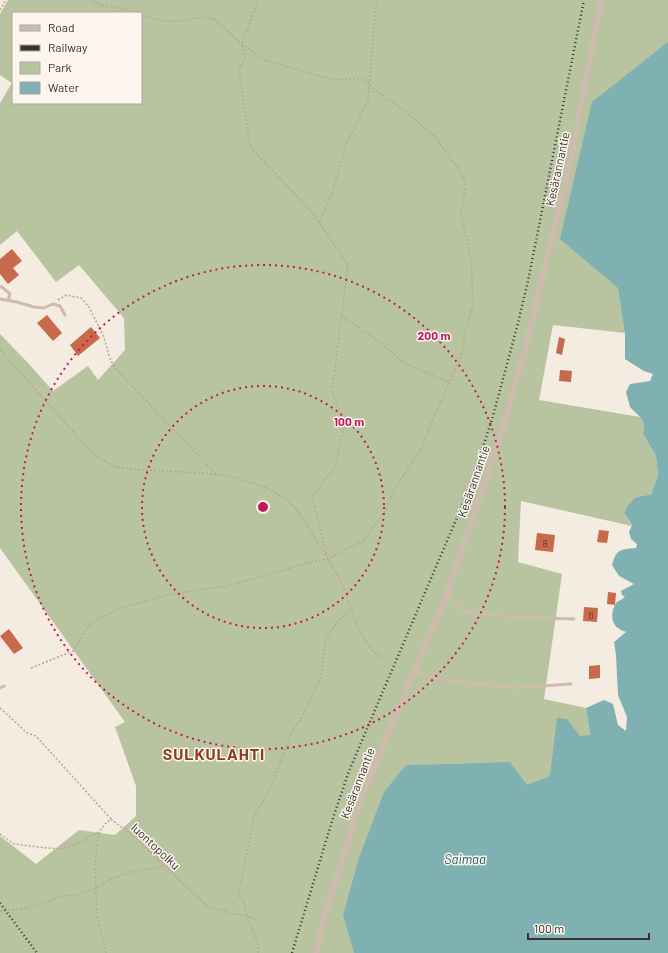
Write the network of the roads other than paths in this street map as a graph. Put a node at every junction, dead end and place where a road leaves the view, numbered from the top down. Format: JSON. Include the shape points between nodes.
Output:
{"nodes":[{"id":1,"x":601,"y":0,"type":"edge"},
{"id":2,"x":0,"y":287,"type":"edge"},
{"id":3,"x":0,"y":299,"type":"edge"},
{"id":4,"x":8,"y":300,"type":"junction"},
{"id":5,"x":65,"y":315,"type":"dead end"},
{"id":6,"x":446,"y":596,"type":"junction"},
{"id":7,"x":574,"y":619,"type":"dead end"},
{"id":8,"x":414,"y":672,"type":"junction"},
{"id":9,"x":571,"y":684,"type":"dead end"},
{"id":10,"x":4,"y":686,"type":"dead end"},
{"id":11,"x":0,"y":688,"type":"edge"},
{"id":12,"x":316,"y":953,"type":"edge"}],
"edges":[{"from":1,"to":6,"type":"street","name":"Kesärannantie","via":[[569,169],[525,349],[502,432]]},
{"from":2,"to":4,"type":"lane","via":[[10,294]]},
{"from":3,"to":4,"type":"lane"},
{"from":4,"to":5,"type":"lane","via":[[44,308],[53,304],[60,306]]},
{"from":6,"to":7,"type":"lane","via":[[466,612]]},
{"from":6,"to":8,"type":"street","name":"Kesärannantie"},
{"from":8,"to":9,"type":"lane","via":[[445,680],[515,688]]},
{"from":8,"to":12,"type":"street","name":"Kesärannantie","via":[[363,794],[323,920]]},
{"from":10,"to":11,"type":"lane"}]}
